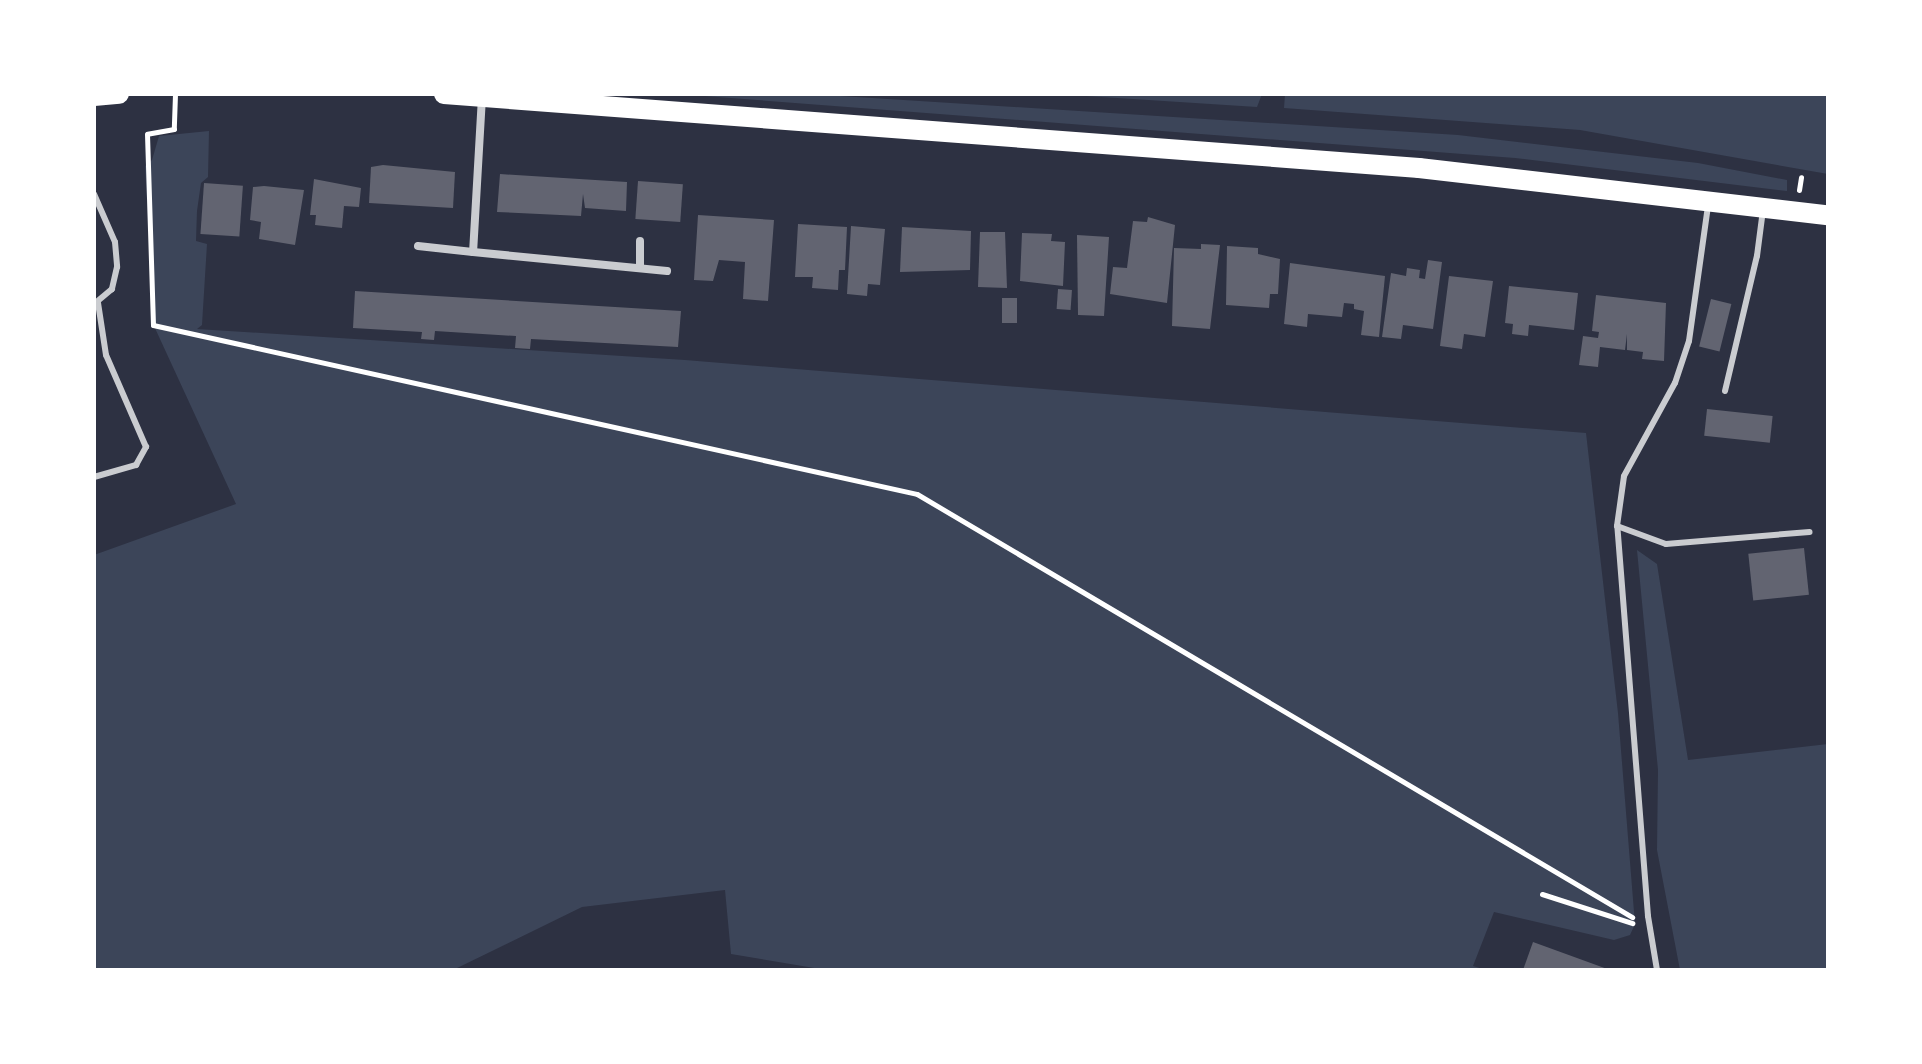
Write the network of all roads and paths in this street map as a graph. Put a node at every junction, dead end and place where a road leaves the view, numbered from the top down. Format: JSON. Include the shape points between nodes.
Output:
{"nodes":[{"id":1,"x":119,"y":94,"type":"edge"},
{"id":2,"x":175,"y":94,"type":"edge"},
{"id":3,"x":444,"y":94,"type":"edge"},
{"id":4,"x":94,"y":96,"type":"edge"},
{"id":5,"x":482,"y":97,"type":"junction"},
{"id":6,"x":94,"y":194,"type":"edge"},
{"id":7,"x":1708,"y":199,"type":"junction"},
{"id":8,"x":1763,"y":206,"type":"junction"},
{"id":9,"x":1828,"y":215,"type":"edge"},
{"id":10,"x":640,"y":241,"type":"dead end"},
{"id":11,"x":418,"y":246,"type":"dead end"},
{"id":12,"x":473,"y":252,"type":"junction"},
{"id":13,"x":640,"y":268,"type":"junction"},
{"id":14,"x":667,"y":271,"type":"dead end"},
{"id":15,"x":96,"y":304,"type":"edge"},
{"id":16,"x":1725,"y":391,"type":"dead end"},
{"id":17,"x":94,"y":477,"type":"edge"},
{"id":18,"x":1617,"y":526,"type":"junction"},
{"id":19,"x":1809,"y":532,"type":"dead end"},
{"id":20,"x":1542,"y":894,"type":"dead end"},
{"id":21,"x":1648,"y":916,"type":"junction"},
{"id":22,"x":1649,"y":926,"type":"junction"},
{"id":23,"x":1657,"y":970,"type":"edge"}],
"edges":[{"from":1,"to":4,"type":"main road"},
{"from":2,"to":21,"type":"path","via":[[174,129],[147,134],[153,325],[917,494],[1632,917]]},
{"from":3,"to":5,"type":"main road"},
{"from":5,"to":7,"type":"main road","via":[[1419,168]]},
{"from":5,"to":12,"type":"street"},
{"from":6,"to":15,"type":"lane","via":[[115,242],[117,267],[112,289]]},
{"from":7,"to":8,"type":"main road"},
{"from":7,"to":18,"type":"lane","via":[[1689,341],[1675,383],[1624,476]]},
{"from":8,"to":9,"type":"main road"},
{"from":8,"to":16,"type":"lane","via":[[1757,256]]},
{"from":10,"to":13,"type":"street"},
{"from":11,"to":12,"type":"street"},
{"from":12,"to":13,"type":"street"},
{"from":13,"to":14,"type":"street"},
{"from":15,"to":17,"type":"lane","via":[[106,355],[146,447],[136,465]]},
{"from":18,"to":19,"type":"lane","via":[[1666,544]]},
{"from":18,"to":21,"type":"lane"},
{"from":20,"to":22,"type":"path"},
{"from":21,"to":22,"type":"lane"},
{"from":22,"to":23,"type":"lane"}]}
